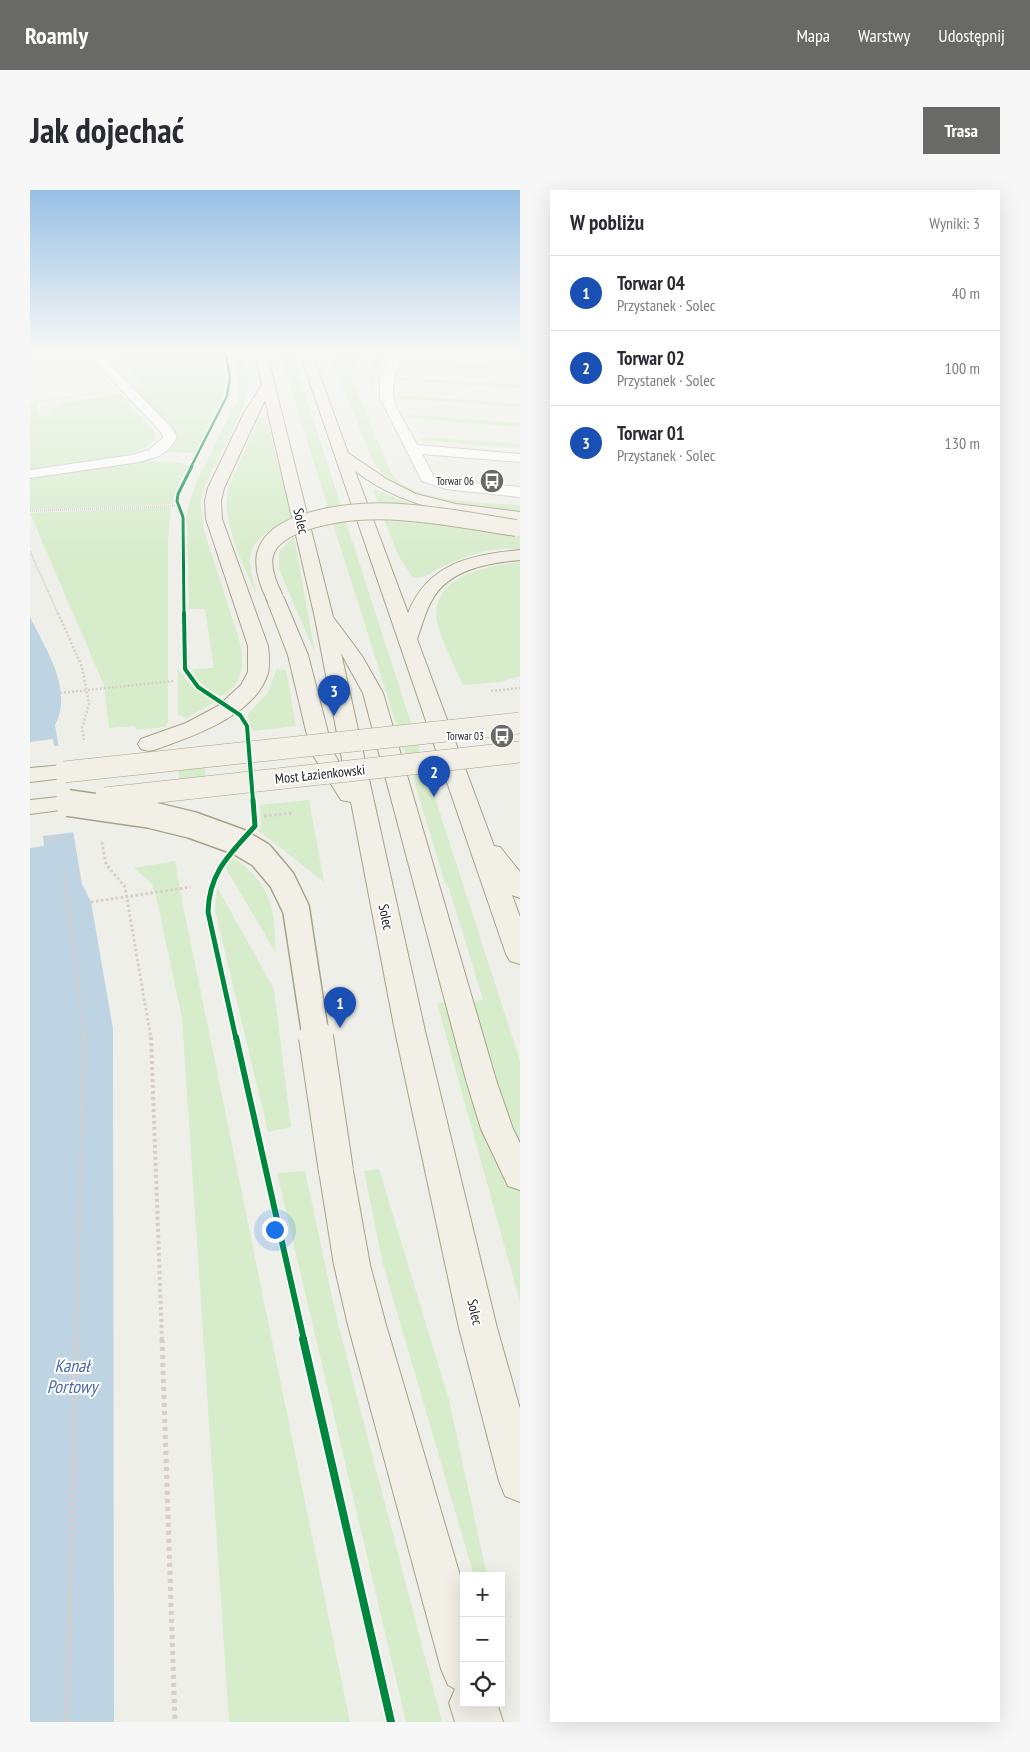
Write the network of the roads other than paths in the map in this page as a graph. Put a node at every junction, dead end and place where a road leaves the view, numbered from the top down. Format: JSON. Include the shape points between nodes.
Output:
{"nodes":[{"id":1,"x":158,"y":422,"type":"edge"},
{"id":2,"x":246,"y":422,"type":"edge"},
{"id":3,"x":278,"y":422,"type":"edge"},
{"id":4,"x":331,"y":422,"type":"edge"},
{"id":5,"x":398,"y":422,"type":"edge"},
{"id":6,"x":412,"y":449,"type":"junction"},
{"id":7,"x":342,"y":454,"type":"junction"},
{"id":8,"x":520,"y":458,"type":"edge"},
{"id":9,"x":421,"y":466,"type":"junction"},
{"id":10,"x":30,"y":474,"type":"edge"},
{"id":11,"x":502,"y":476,"type":"dead end"},
{"id":12,"x":520,"y":492,"type":"edge"},
{"id":13,"x":520,"y":517,"type":"edge"},
{"id":14,"x":520,"y":529,"type":"edge"},
{"id":15,"x":518,"y":555,"type":"edge"},
{"id":16,"x":324,"y":618,"type":"junction"},
{"id":17,"x":408,"y":640,"type":"junction"},
{"id":18,"x":520,"y":723,"type":"edge"},
{"id":19,"x":520,"y":752,"type":"edge"},
{"id":20,"x":64,"y":772,"type":"junction"},
{"id":21,"x":30,"y":776,"type":"edge"},
{"id":22,"x":68,"y":803,"type":"junction"},
{"id":23,"x":30,"y":807,"type":"edge"},
{"id":24,"x":366,"y":822,"type":"junction"},
{"id":25,"x":478,"y":836,"type":"junction"},
{"id":26,"x":520,"y":889,"type":"edge"},
{"id":27,"x":520,"y":954,"type":"edge"},
{"id":28,"x":520,"y":1176,"type":"edge"},
{"id":29,"x":520,"y":1481,"type":"edge"},
{"id":30,"x":462,"y":1662,"type":"edge"},
{"id":31,"x":475,"y":1707,"type":"edge"},
{"id":32,"x":479,"y":1722,"type":"edge"}],
"edges":[{"from":1,"to":10,"type":"lane","via":[[170,438],[154,453],[134,459]]},
{"from":2,"to":20,"type":"main road","bridge":true,"via":[[213,501],[214,519],[258,646],[260,662],[257,676],[232,704],[184,732]]},
{"from":3,"to":16,"type":"main road","name":"Solec"},
{"from":4,"to":7,"type":"main road"},
{"from":5,"to":6,"type":"lane"},
{"from":6,"to":8,"type":"lane"},
{"from":6,"to":9,"type":"lane"},
{"from":7,"to":13,"type":"main road","via":[[381,483],[406,496]]},
{"from":7,"to":17,"type":"main road"},
{"from":9,"to":11,"type":"lane"},
{"from":9,"to":12,"type":"lane","via":[[427,478],[440,484]]},
{"from":14,"to":24,"type":"main road","bridge":true,"via":[[396,512],[353,512],[312,520],[284,532],[266,551],[264,574],[298,655],[322,752]]},
{"from":15,"to":17,"type":"main road","via":[[464,566],[436,582],[420,604]]},
{"from":16,"to":24,"type":"main road","name":"Solec"},
{"from":16,"to":28,"type":"main road","via":[[345,642],[372,693],[488,1105]]},
{"from":17,"to":25,"type":"main road"},
{"from":18,"to":20,"type":"main road","bridge":true},
{"from":19,"to":22,"type":"main road","name":"Most Łazienkowski","bridge":true},
{"from":20,"to":21,"type":"main road"},
{"from":22,"to":23,"type":"main road","name":"Most Łazienkowski"},
{"from":22,"to":30,"type":"main road","bridge":true,"via":[[153,815],[219,833],[261,855],[292,895],[352,1265]]},
{"from":24,"to":29,"type":"main road","name":"Solec","via":[[478,1328]]},
{"from":25,"to":26,"type":"main road"},
{"from":25,"to":27,"type":"main road"},
{"from":31,"to":32,"type":"main road"}]}
